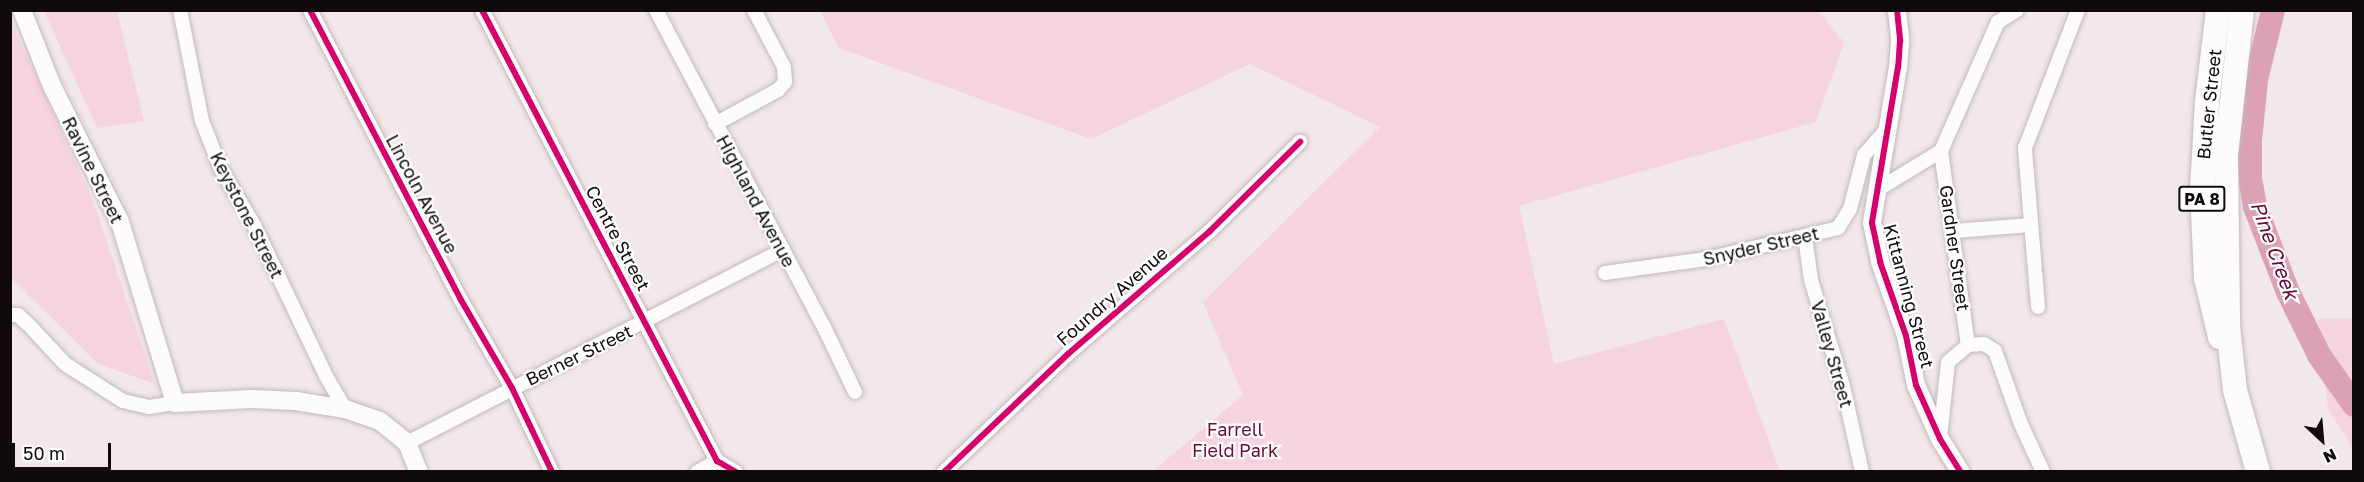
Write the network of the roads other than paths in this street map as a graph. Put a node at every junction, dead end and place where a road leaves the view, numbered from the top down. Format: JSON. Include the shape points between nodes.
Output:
{"nodes":[{"id":1,"x":22,"y":10,"type":"edge"},
{"id":2,"x":180,"y":10,"type":"edge"},
{"id":3,"x":310,"y":10,"type":"edge"},
{"id":4,"x":482,"y":10,"type":"edge"},
{"id":5,"x":656,"y":10,"type":"edge"},
{"id":6,"x":754,"y":10,"type":"edge"},
{"id":7,"x":1897,"y":10,"type":"edge"},
{"id":8,"x":2017,"y":10,"type":"edge"},
{"id":9,"x":2078,"y":10,"type":"edge"},
{"id":10,"x":2218,"y":10,"type":"edge"},
{"id":11,"x":2242,"y":10,"type":"edge"},
{"id":12,"x":715,"y":124,"type":"junction"},
{"id":13,"x":1888,"y":127,"type":"junction"},
{"id":14,"x":1300,"y":142,"type":"dead end"},
{"id":15,"x":1941,"y":151,"type":"junction"},
{"id":16,"x":1877,"y":190,"type":"junction"},
{"id":17,"x":2031,"y":225,"type":"junction"},
{"id":18,"x":1954,"y":231,"type":"junction"},
{"id":19,"x":1805,"y":236,"type":"junction"},
{"id":20,"x":783,"y":250,"type":"junction"},
{"id":21,"x":1605,"y":273,"type":"dead end"},
{"id":22,"x":2038,"y":307,"type":"dead end"},
{"id":23,"x":10,"y":315,"type":"edge"},
{"id":24,"x":645,"y":322,"type":"junction"},
{"id":25,"x":1968,"y":345,"type":"junction"},
{"id":26,"x":2232,"y":374,"type":"junction"},
{"id":27,"x":512,"y":388,"type":"junction"},
{"id":28,"x":855,"y":392,"type":"dead end"},
{"id":29,"x":175,"y":403,"type":"junction"},
{"id":30,"x":345,"y":409,"type":"junction"},
{"id":31,"x":1940,"y":439,"type":"junction"},
{"id":32,"x":406,"y":443,"type":"junction"},
{"id":33,"x":717,"y":461,"type":"junction"},
{"id":34,"x":419,"y":471,"type":"edge"},
{"id":35,"x":552,"y":471,"type":"edge"},
{"id":36,"x":697,"y":471,"type":"edge"},
{"id":37,"x":736,"y":471,"type":"edge"},
{"id":38,"x":944,"y":471,"type":"edge"},
{"id":39,"x":1862,"y":471,"type":"edge"},
{"id":40,"x":1961,"y":471,"type":"edge"},
{"id":41,"x":2043,"y":471,"type":"edge"},
{"id":42,"x":2258,"y":471,"type":"edge"}],
"edges":[{"from":1,"to":29,"type":"street","name":"Ravine Street","via":[[52,86],[120,222]]},
{"from":2,"to":30,"type":"street","name":"Keystone Street","via":[[202,121],[221,169],[255,226]]},
{"from":3,"to":27,"type":"street","name":"Lincoln Avenue","via":[[460,300]]},
{"from":4,"to":24,"type":"street","name":"Centre Street"},
{"from":5,"to":12,"type":"street","name":"Highland Avenue"},
{"from":6,"to":12,"type":"street","via":[[784,67],[785,82],[778,90]]},
{"from":7,"to":13,"type":"street","name":"Kittanning Street","via":[[1899,51]]},
{"from":8,"to":15,"type":"street","via":[[1998,22]]},
{"from":9,"to":17,"type":"street","via":[[2025,148]]},
{"from":10,"to":26,"type":"highway","name":"Butler Street","number":"PA 8","via":[[2205,129],[2203,230],[2210,301]]},
{"from":11,"to":26,"type":"highway","name":"Butler Street","number":"PA 8","via":[[2225,182]]},
{"from":12,"to":20,"type":"street","name":"Highland Avenue"},
{"from":13,"to":16,"type":"street","name":"Kittanning Street"},
{"from":13,"to":19,"type":"street","name":"Snyder Street","via":[[1864,155],[1850,208],[1838,228]]},
{"from":14,"to":38,"type":"street","name":"Foundry Avenue","via":[[1210,231],[1068,354]]},
{"from":15,"to":16,"type":"street"},
{"from":15,"to":18,"type":"street","name":"Gardner Street"},
{"from":16,"to":31,"type":"street","name":"Kittanning Street","via":[[1872,223],[1880,262],[1906,336],[1916,385]]},
{"from":17,"to":18,"type":"street"},
{"from":17,"to":22,"type":"street"},
{"from":18,"to":25,"type":"street","name":"Gardner Street"},
{"from":19,"to":21,"type":"street","name":"Snyder Street","via":[[1706,259]]},
{"from":19,"to":39,"type":"street","name":"Valley Street","via":[[1811,280],[1843,386]]},
{"from":20,"to":24,"type":"street","name":"Berner Street"},
{"from":20,"to":28,"type":"street","name":"Highland Avenue"},
{"from":23,"to":29,"type":"street","via":[[18,315],[65,364],[123,401],[149,407]]},
{"from":24,"to":27,"type":"street","name":"Berner Street"},
{"from":24,"to":33,"type":"street","name":"Centre Street"},
{"from":25,"to":31,"type":"street","via":[[1948,362]]},
{"from":25,"to":41,"type":"street","via":[[1984,344],[1995,351]]},
{"from":26,"to":42,"type":"highway","name":"Butler Street","number":"PA 8"},
{"from":27,"to":32,"type":"street","name":"Berner Street"},
{"from":27,"to":35,"type":"street","name":"Lincoln Avenue"},
{"from":29,"to":30,"type":"street","via":[[285,400]]},
{"from":30,"to":32,"type":"street","via":[[380,420]]},
{"from":31,"to":40,"type":"street","name":"Kittanning Street"},
{"from":32,"to":34,"type":"street"},
{"from":33,"to":36,"type":"street"},
{"from":33,"to":37,"type":"street"}]}
